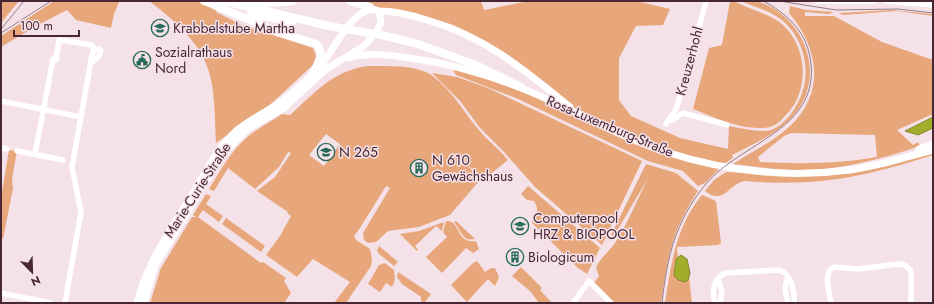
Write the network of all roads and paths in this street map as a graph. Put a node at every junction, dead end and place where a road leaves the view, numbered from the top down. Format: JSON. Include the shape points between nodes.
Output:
{"nodes":[{"id":1,"x":204,"y":1,"type":"edge"},
{"id":2,"x":224,"y":1,"type":"edge"},
{"id":3,"x":240,"y":1,"type":"edge"},
{"id":4,"x":293,"y":1,"type":"edge"},
{"id":5,"x":350,"y":1,"type":"edge"},
{"id":6,"x":706,"y":1,"type":"edge"},
{"id":7,"x":817,"y":1,"type":"edge"},
{"id":8,"x":875,"y":1,"type":"edge"},
{"id":9,"x":886,"y":1,"type":"edge"},
{"id":10,"x":214,"y":5,"type":"junction"},
{"id":11,"x":933,"y":5,"type":"edge"},
{"id":12,"x":370,"y":6,"type":"junction"},
{"id":13,"x":379,"y":11,"type":"junction"},
{"id":14,"x":332,"y":26,"type":"junction"},
{"id":15,"x":339,"y":61,"type":"junction"},
{"id":16,"x":313,"y":72,"type":"junction"},
{"id":17,"x":520,"y":88,"type":"junction"},
{"id":18,"x":1,"y":101,"type":"edge"},
{"id":19,"x":43,"y":109,"type":"junction"},
{"id":20,"x":578,"y":114,"type":"junction"},
{"id":21,"x":81,"y":117,"type":"junction"},
{"id":22,"x":727,"y":125,"type":"dead end"},
{"id":23,"x":933,"y":144,"type":"edge"},
{"id":24,"x":933,"y":150,"type":"edge"},
{"id":25,"x":17,"y":151,"type":"dead end"},
{"id":26,"x":35,"y":154,"type":"junction"},
{"id":27,"x":901,"y":158,"type":"junction"},
{"id":28,"x":63,"y":160,"type":"dead end"},
{"id":29,"x":788,"y":278,"type":"junction"},
{"id":30,"x":718,"y":279,"type":"junction"},
{"id":31,"x":1,"y":293,"type":"edge"},
{"id":32,"x":51,"y":303,"type":"edge"},
{"id":33,"x":65,"y":303,"type":"edge"},
{"id":34,"x":138,"y":303,"type":"edge"},
{"id":35,"x":573,"y":303,"type":"edge"},
{"id":36,"x":611,"y":303,"type":"edge"},
{"id":37,"x":715,"y":303,"type":"edge"},
{"id":38,"x":720,"y":303,"type":"edge"},
{"id":39,"x":788,"y":303,"type":"edge"},
{"id":40,"x":794,"y":303,"type":"edge"},
{"id":41,"x":831,"y":303,"type":"edge"},
{"id":42,"x":911,"y":303,"type":"edge"}],
"edges":[{"from":1,"to":10,"type":"highway","name":"Rosa-Luxemburg-Straße"},
{"from":2,"to":14,"type":"highway","name":"Rosa-Luxemburg-Straße"},
{"from":3,"to":4,"type":"highway","via":[[262,4]]},
{"from":5,"to":12,"type":"highway"},
{"from":6,"to":22,"type":"street","name":"Kreuzerhohl","via":[[682,91],[668,122],[683,113]]},
{"from":7,"to":8,"type":"street"},
{"from":9,"to":11,"type":"street"},
{"from":10,"to":14,"type":"highway","name":"Rosa-Luxemburg-Straße","via":[[287,21]]},
{"from":10,"to":16,"type":"highway","via":[[278,32],[316,44],[320,47],[321,55]]},
{"from":12,"to":13,"type":"main road"},
{"from":12,"to":16,"type":"main road","name":"Marie-Curie-Straße","via":[[351,19],[335,40],[324,62]]},
{"from":13,"to":15,"type":"main road","name":"Marie-Curie-Straße","via":[[381,23],[370,39]]},
{"from":13,"to":20,"type":"main road","via":[[392,11],[453,28],[489,45],[522,67]]},
{"from":14,"to":17,"type":"highway","name":"Rosa-Luxemburg-Straße","via":[[418,44],[476,65]]},
{"from":15,"to":17,"type":"main road","via":[[365,55],[396,56],[428,61]]},
{"from":15,"to":34,"type":"main road","name":"Marie-Curie-Straße","via":[[325,70],[284,108],[246,130],[222,155],[155,266]]},
{"from":16,"to":34,"type":"main road","name":"Marie-Curie-Straße","via":[[288,97],[234,133],[216,156],[149,266]]},
{"from":17,"to":20,"type":"main road","name":"Rosa-Luxemburg-Straße"},
{"from":18,"to":19,"type":"street"},
{"from":19,"to":21,"type":"street"},
{"from":19,"to":21,"type":"street","via":[[52,59],[56,60],[59,40],[92,45],[94,50],[96,48],[101,51],[100,56],[92,62]]},
{"from":19,"to":26,"type":"street"},
{"from":20,"to":27,"type":"main road","name":"Rosa-Luxemburg-Straße","via":[[666,152],[733,168],[772,173],[823,172],[850,170]]},
{"from":21,"to":33,"type":"street","via":[[72,167],[81,212]]},
{"from":23,"to":27,"type":"main road","name":"Rosa-Luxemburg-Straße"},
{"from":24,"to":27,"type":"main road","name":"Rosa-Luxemburg-Straße"},
{"from":25,"to":26,"type":"street"},
{"from":26,"to":28,"type":"street"},
{"from":29,"to":30,"type":"street","via":[[780,270],[725,273]]},
{"from":29,"to":39,"type":"street"},
{"from":29,"to":40,"type":"street","via":[[794,293]]},
{"from":30,"to":37,"type":"street","via":[[713,289]]},
{"from":30,"to":38,"type":"street","via":[[722,292]]},
{"from":31,"to":32,"type":"street"},
{"from":35,"to":36,"type":"street","via":[[589,281]]},
{"from":41,"to":42,"type":"street","via":[[827,274],[830,268],[834,266],[858,269],[899,264],[906,265],[911,272]]}]}
